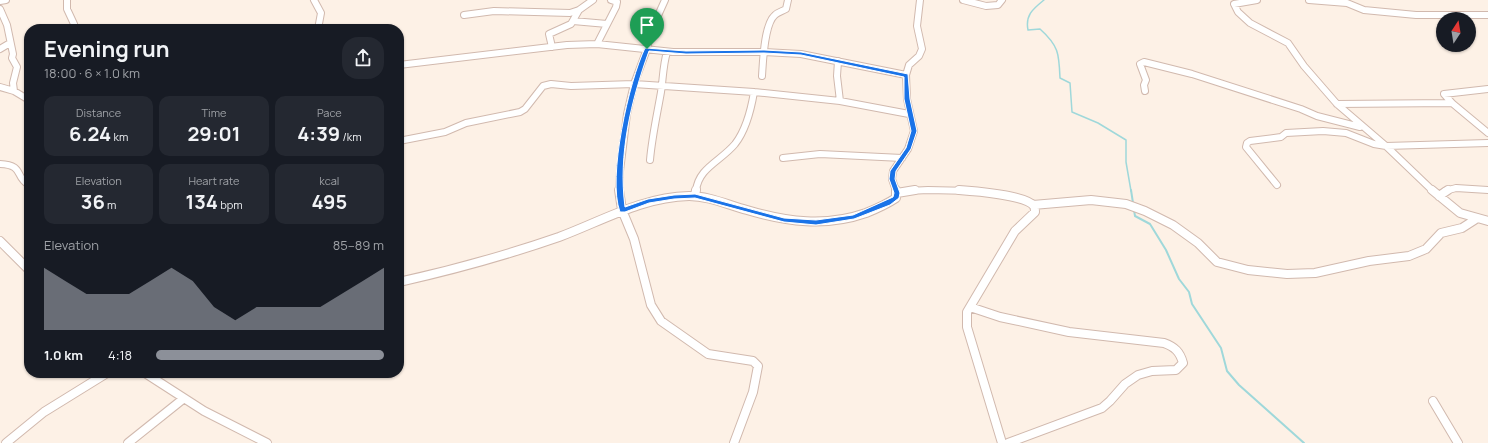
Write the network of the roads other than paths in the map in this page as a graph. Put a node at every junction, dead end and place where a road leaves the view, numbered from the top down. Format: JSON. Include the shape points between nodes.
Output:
{"nodes":[{"id":1,"x":6,"y":0,"type":"edge"},
{"id":2,"x":67,"y":0,"type":"edge"},
{"id":3,"x":314,"y":0,"type":"edge"},
{"id":4,"x":592,"y":0,"type":"edge"},
{"id":5,"x":611,"y":0,"type":"edge"},
{"id":6,"x":665,"y":0,"type":"edge"},
{"id":7,"x":788,"y":0,"type":"edge"},
{"id":8,"x":920,"y":0,"type":"edge"},
{"id":9,"x":963,"y":0,"type":"edge"},
{"id":10,"x":1002,"y":0,"type":"edge"},
{"id":11,"x":1257,"y":0,"type":"edge"},
{"id":12,"x":1309,"y":0,"type":"edge"},
{"id":13,"x":0,"y":2,"type":"edge"},
{"id":14,"x":0,"y":9,"type":"edge"},
{"id":15,"x":579,"y":10,"type":"junction"},
{"id":16,"x":464,"y":15,"type":"dead end"},
{"id":17,"x":1488,"y":15,"type":"edge"},
{"id":18,"x":573,"y":21,"type":"junction"},
{"id":19,"x":74,"y":24,"type":"dead end"},
{"id":20,"x":319,"y":24,"type":"edge"},
{"id":21,"x":607,"y":24,"type":"junction"},
{"id":22,"x":10,"y":43,"type":"junction"},
{"id":23,"x":597,"y":44,"type":"junction"},
{"id":24,"x":552,"y":47,"type":"junction"},
{"id":25,"x":0,"y":49,"type":"edge"},
{"id":26,"x":647,"y":49,"type":"junction"},
{"id":27,"x":667,"y":52,"type":"junction"},
{"id":28,"x":764,"y":52,"type":"junction"},
{"id":29,"x":838,"y":61,"type":"junction"},
{"id":30,"x":404,"y":64,"type":"edge"},
{"id":31,"x":762,"y":76,"type":"dead end"},
{"id":32,"x":906,"y":76,"type":"junction"},
{"id":33,"x":634,"y":84,"type":"junction"},
{"id":34,"x":662,"y":85,"type":"junction"},
{"id":35,"x":0,"y":87,"type":"edge"},
{"id":36,"x":1488,"y":89,"type":"edge"},
{"id":37,"x":14,"y":91,"type":"junction"},
{"id":38,"x":754,"y":92,"type":"junction"},
{"id":39,"x":1145,"y":92,"type":"dead end"},
{"id":40,"x":24,"y":97,"type":"edge"},
{"id":41,"x":840,"y":101,"type":"junction"},
{"id":42,"x":1452,"y":103,"type":"junction"},
{"id":43,"x":1337,"y":104,"type":"junction"},
{"id":44,"x":909,"y":114,"type":"junction"},
{"id":45,"x":1362,"y":127,"type":"junction"},
{"id":46,"x":1488,"y":133,"type":"edge"},
{"id":47,"x":404,"y":140,"type":"edge"},
{"id":48,"x":1488,"y":143,"type":"edge"},
{"id":49,"x":1386,"y":146,"type":"junction"},
{"id":50,"x":783,"y":158,"type":"dead end"},
{"id":51,"x":902,"y":158,"type":"junction"},
{"id":52,"x":650,"y":160,"type":"dead end"},
{"id":53,"x":0,"y":164,"type":"edge"},
{"id":54,"x":24,"y":183,"type":"edge"},
{"id":55,"x":1277,"y":185,"type":"dead end"},
{"id":56,"x":1488,"y":190,"type":"edge"},
{"id":57,"x":897,"y":193,"type":"junction"},
{"id":58,"x":695,"y":196,"type":"junction"},
{"id":59,"x":1438,"y":196,"type":"junction"},
{"id":60,"x":1033,"y":205,"type":"junction"},
{"id":61,"x":622,"y":210,"type":"junction"},
{"id":62,"x":1476,"y":218,"type":"junction"},
{"id":63,"x":1488,"y":221,"type":"edge"},
{"id":64,"x":0,"y":241,"type":"edge"},
{"id":65,"x":24,"y":265,"type":"edge"},
{"id":66,"x":404,"y":281,"type":"edge"},
{"id":67,"x":970,"y":307,"type":"junction"},
{"id":68,"x":99,"y":378,"type":"edge"},
{"id":69,"x":152,"y":378,"type":"edge"},
{"id":70,"x":183,"y":399,"type":"junction"},
{"id":71,"x":1433,"y":402,"type":"dead end"},
{"id":72,"x":6,"y":443,"type":"edge"},
{"id":73,"x":128,"y":443,"type":"edge"},
{"id":74,"x":267,"y":443,"type":"edge"},
{"id":75,"x":734,"y":443,"type":"edge"},
{"id":76,"x":1002,"y":443,"type":"edge"},
{"id":77,"x":1008,"y":443,"type":"edge"},
{"id":78,"x":1458,"y":443,"type":"edge"}],
"edges":[{"from":1,"to":13,"type":"street"},
{"from":2,"to":19,"type":"street","via":[[67,9]]},
{"from":3,"to":20,"type":"street","via":[[321,13]]},
{"from":4,"to":15,"type":"street"},
{"from":5,"to":21,"type":"street","via":[[617,4]]},
{"from":6,"to":26,"type":"street","via":[[651,31]]},
{"from":7,"to":28,"type":"street","via":[[786,9],[774,15],[771,20]]},
{"from":8,"to":32,"type":"street","via":[[917,26],[922,49],[919,56],[909,65]]},
{"from":9,"to":10,"type":"street","via":[[991,7],[998,5]]},
{"from":11,"to":43,"type":"street","via":[[1234,4],[1235,8],[1250,23],[1288,43],[1300,62]]},
{"from":12,"to":17,"type":"street","via":[[1347,3],[1364,10],[1416,15]]},
{"from":14,"to":22,"type":"street","via":[[8,26]]},
{"from":15,"to":16,"type":"street","via":[[564,14],[494,11]]},
{"from":15,"to":18,"type":"street"},
{"from":18,"to":21,"type":"street"},
{"from":18,"to":24,"type":"street","via":[[548,34]]},
{"from":21,"to":23,"type":"street"},
{"from":22,"to":25,"type":"street"},
{"from":22,"to":37,"type":"street","via":[[12,58],[17,67]]},
{"from":23,"to":24,"type":"street"},
{"from":23,"to":26,"type":"street"},
{"from":24,"to":30,"type":"street"},
{"from":26,"to":27,"type":"street"},
{"from":26,"to":33,"type":"street"},
{"from":27,"to":28,"type":"street"},
{"from":27,"to":34,"type":"street","via":[[662,70]]},
{"from":28,"to":29,"type":"street","via":[[801,54]]},
{"from":28,"to":31,"type":"street"},
{"from":29,"to":32,"type":"street"},
{"from":29,"to":41,"type":"street"},
{"from":32,"to":44,"type":"street"},
{"from":33,"to":34,"type":"street"},
{"from":33,"to":47,"type":"street","via":[[551,84],[543,86],[520,112]]},
{"from":33,"to":61,"type":"street","via":[[622,148],[619,188]]},
{"from":34,"to":38,"type":"street"},
{"from":34,"to":52,"type":"street","via":[[652,131]]},
{"from":35,"to":37,"type":"street"},
{"from":36,"to":42,"type":"street","via":[[1444,93]]},
{"from":37,"to":40,"type":"street"},
{"from":38,"to":41,"type":"street"},
{"from":38,"to":58,"type":"street","via":[[751,109],[741,135],[734,146],[697,181]]},
{"from":39,"to":45,"type":"street","via":[[1146,80],[1140,64],[1144,62],[1192,74],[1317,116]]},
{"from":41,"to":44,"type":"street"},
{"from":42,"to":43,"type":"street"},
{"from":42,"to":46,"type":"street"},
{"from":43,"to":45,"type":"street"},
{"from":44,"to":51,"type":"street","via":[[914,131]]},
{"from":45,"to":49,"type":"street"},
{"from":48,"to":49,"type":"street"},
{"from":49,"to":55,"type":"street","via":[[1374,144],[1346,132],[1323,131],[1286,133],[1281,137],[1250,141],[1246,147]]},
{"from":49,"to":59,"type":"street"},
{"from":50,"to":51,"type":"street","via":[[820,154]]},
{"from":51,"to":57,"type":"street","via":[[893,171],[892,179]]},
{"from":53,"to":54,"type":"street","via":[[18,168]]},
{"from":56,"to":59,"type":"street","via":[[1459,188],[1442,192]]},
{"from":57,"to":58,"type":"street","via":[[892,201],[863,214],[816,223],[784,220]]},
{"from":57,"to":60,"type":"street","via":[[918,190],[1004,195]]},
{"from":58,"to":61,"type":"street","via":[[648,201]]},
{"from":59,"to":62,"type":"street","via":[[1460,213]]},
{"from":60,"to":62,"type":"street","via":[[1073,201],[1126,204],[1145,211],[1186,234],[1218,262],[1242,268],[1303,274],[1325,272],[1369,261],[1402,259],[1420,253],[1435,242],[1441,233],[1462,228]]},
{"from":60,"to":67,"type":"street","via":[[1035,212],[1015,231]]},
{"from":61,"to":66,"type":"street","via":[[563,235],[513,252]]},
{"from":61,"to":75,"type":"street","via":[[634,240],[651,305],[661,321],[708,354],[753,362],[758,366],[756,382]]},
{"from":62,"to":63,"type":"street"},
{"from":64,"to":65,"type":"street"},
{"from":67,"to":76,"type":"street","via":[[967,312],[967,327]]},
{"from":67,"to":77,"type":"street","via":[[1000,317],[1069,332],[1164,343],[1175,346],[1181,356],[1182,363],[1176,370],[1156,369],[1144,372],[1123,385],[1112,400],[1101,409]]},
{"from":68,"to":72,"type":"street","via":[[44,412]]},
{"from":69,"to":70,"type":"street"},
{"from":70,"to":73,"type":"street"},
{"from":70,"to":74,"type":"street"},
{"from":71,"to":78,"type":"street"}]}
